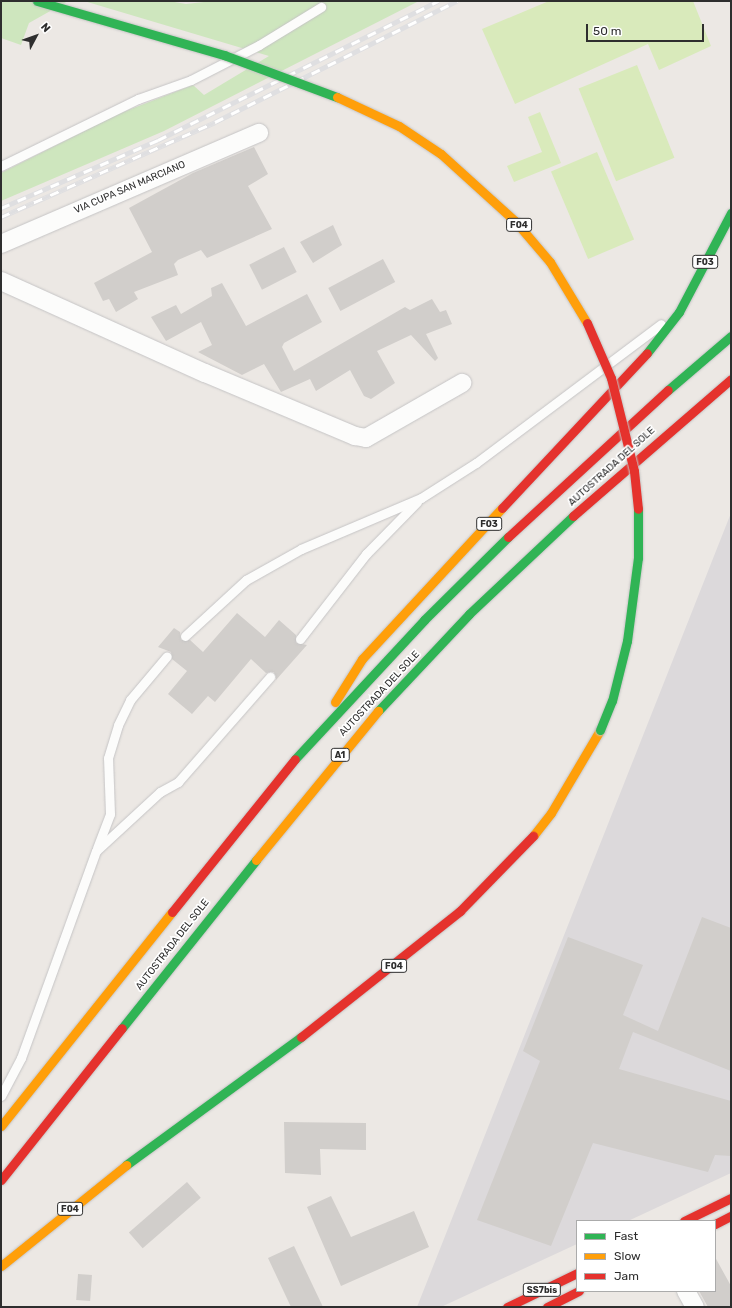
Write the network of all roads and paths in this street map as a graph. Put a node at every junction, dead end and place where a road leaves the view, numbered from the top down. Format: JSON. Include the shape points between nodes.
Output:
{"nodes":[{"id":1,"x":37,"y":1,"type":"edge"},
{"id":2,"x":322,"y":7,"type":"dead end"},
{"id":3,"x":259,"y":133,"type":"dead end"},
{"id":4,"x":1,"y":166,"type":"edge"},
{"id":5,"x":731,"y":213,"type":"edge"},
{"id":6,"x":1,"y":244,"type":"edge"},
{"id":7,"x":1,"y":281,"type":"edge"},
{"id":8,"x":679,"y":312,"type":"junction"},
{"id":9,"x":731,"y":336,"type":"edge"},
{"id":10,"x":731,"y":379,"type":"edge"},
{"id":11,"x":462,"y":383,"type":"dead end"},
{"id":12,"x":421,"y":498,"type":"junction"},
{"id":13,"x":185,"y":636,"type":"dead end"},
{"id":14,"x":300,"y":639,"type":"dead end"},
{"id":15,"x":167,"y":656,"type":"dead end"},
{"id":16,"x":270,"y":677,"type":"dead end"},
{"id":17,"x":309,"y":744,"type":"junction"},
{"id":18,"x":96,"y":851,"type":"junction"},
{"id":19,"x":1,"y":1096,"type":"edge"},
{"id":20,"x":1,"y":1126,"type":"edge"},
{"id":21,"x":1,"y":1180,"type":"edge"},
{"id":22,"x":731,"y":1198,"type":"edge"},
{"id":23,"x":731,"y":1216,"type":"edge"},
{"id":24,"x":686,"y":1220,"type":"edge"},
{"id":25,"x":716,"y":1224,"type":"edge"},
{"id":26,"x":1,"y":1266,"type":"edge"},
{"id":27,"x":576,"y":1273,"type":"edge"},
{"id":28,"x":577,"y":1292,"type":"edge"},
{"id":29,"x":687,"y":1292,"type":"edge"},
{"id":30,"x":507,"y":1307,"type":"edge"},
{"id":31,"x":547,"y":1307,"type":"edge"},
{"id":32,"x":695,"y":1307,"type":"edge"}],
"edges":[{"from":1,"to":26,"type":"main road","number":"F04","bridge":true,"via":[[231,57],[365,109],[405,130],[474,181],[550,262],[584,316],[611,378],[634,471],[638,508],[638,558],[627,640],[612,701],[600,730],[546,819],[523,849],[460,911],[346,1005],[139,1154]]},
{"from":2,"to":4,"type":"lane","via":[[259,46],[191,80],[138,99]]},
{"from":3,"to":6,"type":"street","name":"VIA CUPA SAN MARCIANO"},
{"from":5,"to":8,"type":"main road","number":"F03"},
{"from":7,"to":11,"type":"street","via":[[205,373],[355,436],[366,438]]},
{"from":8,"to":12,"type":"lane","via":[[476,463]]},
{"from":8,"to":17,"type":"main road","number":"F03","via":[[657,342],[362,659]]},
{"from":9,"to":17,"type":"main road","name":"AUTOSTRADA DEL SOLE","via":[[609,441],[497,548],[424,620]]},
{"from":10,"to":21,"type":"main road","name":"AUTOSTRADA DEL SOLE","number":"A1","via":[[611,480],[469,614],[358,733]]},
{"from":12,"to":13,"type":"lane","via":[[301,549],[246,580]]},
{"from":12,"to":14,"type":"lane","via":[[366,554]]},
{"from":15,"to":18,"type":"lane","via":[[130,700],[118,725],[108,758],[110,814]]},
{"from":16,"to":18,"type":"lane","via":[[188,771],[160,792]]},
{"from":17,"to":20,"type":"main road","name":"AUTOSTRADA DEL SOLE"},
{"from":18,"to":19,"type":"lane","via":[[21,1058]]},
{"from":22,"to":24,"type":"main road"},
{"from":23,"to":25,"type":"main road"},
{"from":27,"to":30,"type":"main road","number":"SS7bis"},
{"from":28,"to":31,"type":"main road","number":"SS7bis"},
{"from":29,"to":32,"type":"street"}]}
